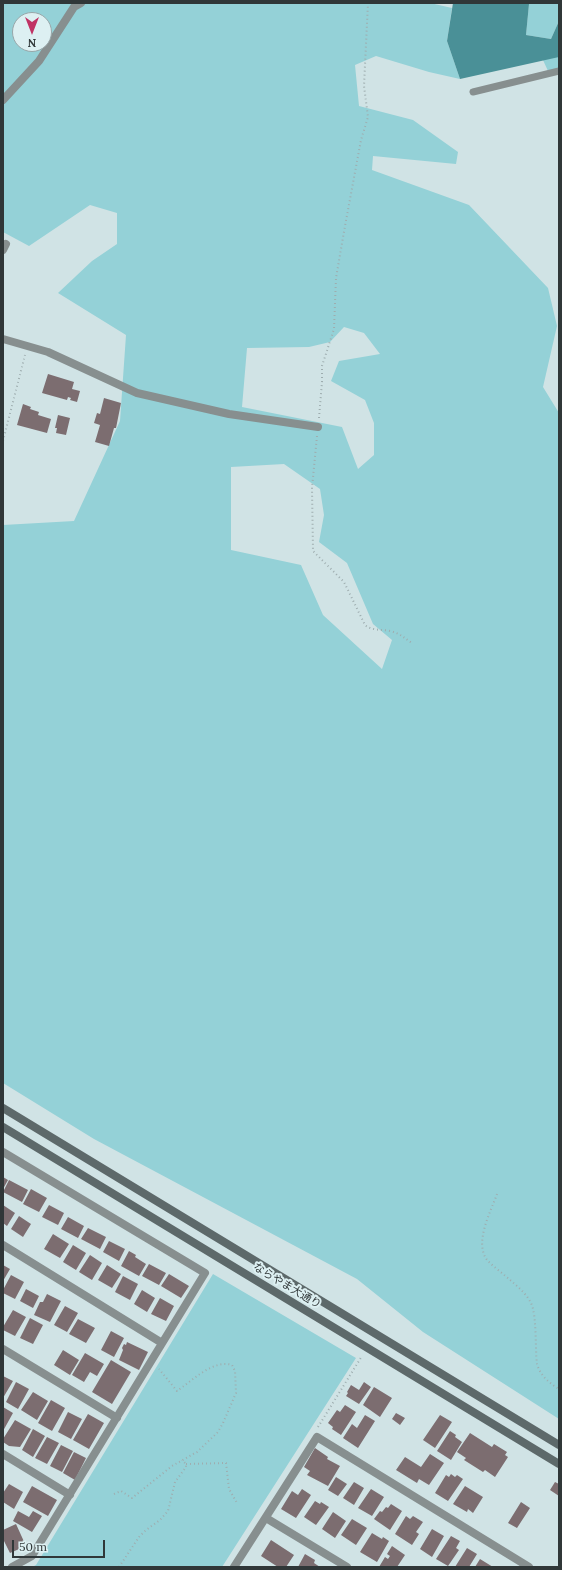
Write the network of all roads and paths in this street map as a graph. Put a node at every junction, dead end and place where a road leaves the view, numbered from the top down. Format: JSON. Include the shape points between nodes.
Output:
{"nodes":[{"id":1,"x":81,"y":3,"type":"edge"},
{"id":2,"x":368,"y":3,"type":"edge"},
{"id":3,"x":559,"y":71,"type":"edge"},
{"id":4,"x":473,"y":92,"type":"dead end"},
{"id":5,"x":3,"y":100,"type":"edge"},
{"id":6,"x":3,"y":340,"type":"edge"},
{"id":7,"x":27,"y":346,"type":"junction"},
{"id":8,"x":318,"y":427,"type":"junction"},
{"id":9,"x":3,"y":441,"type":"edge"},
{"id":10,"x":413,"y":644,"type":"dead end"},
{"id":11,"x":3,"y":1108,"type":"edge"},
{"id":12,"x":3,"y":1127,"type":"edge"},
{"id":13,"x":3,"y":1152,"type":"edge"},
{"id":14,"x":497,"y":1194,"type":"dead end"},
{"id":15,"x":3,"y":1245,"type":"edge"},
{"id":16,"x":162,"y":1343,"type":"junction"},
{"id":17,"x":367,"y":1348,"type":"junction"},
{"id":18,"x":3,"y":1349,"type":"edge"},
{"id":19,"x":152,"y":1360,"type":"junction"},
{"id":20,"x":559,"y":1389,"type":"edge"},
{"id":21,"x":117,"y":1418,"type":"junction"},
{"id":22,"x":317,"y":1437,"type":"junction"},
{"id":23,"x":559,"y":1445,"type":"edge"},
{"id":24,"x":3,"y":1454,"type":"edge"},
{"id":25,"x":182,"y":1460,"type":"junction"},
{"id":26,"x":186,"y":1464,"type":"junction"},
{"id":27,"x":559,"y":1464,"type":"edge"},
{"id":28,"x":114,"y":1494,"type":"dead end"},
{"id":29,"x":70,"y":1495,"type":"junction"},
{"id":30,"x":237,"y":1503,"type":"dead end"},
{"id":31,"x":266,"y":1518,"type":"junction"},
{"id":32,"x":344,"y":1566,"type":"edge"},
{"id":33,"x":12,"y":1567,"type":"edge"},
{"id":34,"x":119,"y":1567,"type":"edge"},
{"id":35,"x":234,"y":1567,"type":"edge"},
{"id":36,"x":529,"y":1567,"type":"edge"}],
"edges":[{"from":1,"to":5,"type":"street","via":[[74,7],[39,61]]},
{"from":2,"to":8,"type":"path","via":[[364,86],[368,117],[344,226],[336,278],[334,329],[322,366]]},
{"from":3,"to":4,"type":"lane"},
{"from":6,"to":7,"type":"street"},
{"from":7,"to":8,"type":"street","via":[[48,352],[137,393],[229,414]]},
{"from":7,"to":9,"type":"path"},
{"from":8,"to":10,"type":"path","via":[[312,488],[313,551],[344,582],[364,626],[399,634]]},
{"from":11,"to":23,"type":"street","name":"ならやま大通り"},
{"from":12,"to":17,"type":"street","name":"ならやま大通り"},
{"from":13,"to":16,"type":"street","via":[[205,1273]]},
{"from":14,"to":20,"type":"path","via":[[482,1237],[484,1252],[487,1260],[520,1288],[532,1305],[539,1371],[546,1380]]},
{"from":15,"to":16,"type":"street"},
{"from":16,"to":19,"type":"street"},
{"from":17,"to":22,"type":"path","via":[[318,1427]]},
{"from":17,"to":27,"type":"street","name":"ならやま大通り"},
{"from":18,"to":21,"type":"street"},
{"from":19,"to":21,"type":"street"},
{"from":19,"to":25,"type":"path","via":[[177,1391],[216,1365],[232,1365],[235,1371],[236,1393],[223,1423],[209,1442]]},
{"from":21,"to":29,"type":"street"},
{"from":22,"to":31,"type":"street"},
{"from":22,"to":36,"type":"street"},
{"from":24,"to":29,"type":"street"},
{"from":25,"to":26,"type":"path"},
{"from":25,"to":28,"type":"path","via":[[132,1498],[121,1492]]},
{"from":26,"to":30,"type":"path","via":[[224,1462],[229,1489]]},
{"from":26,"to":34,"type":"path","via":[[175,1482],[168,1511],[142,1533]]},
{"from":29,"to":33,"type":"street","via":[[32,1556]]},
{"from":31,"to":32,"type":"street"},
{"from":31,"to":35,"type":"street"}]}
